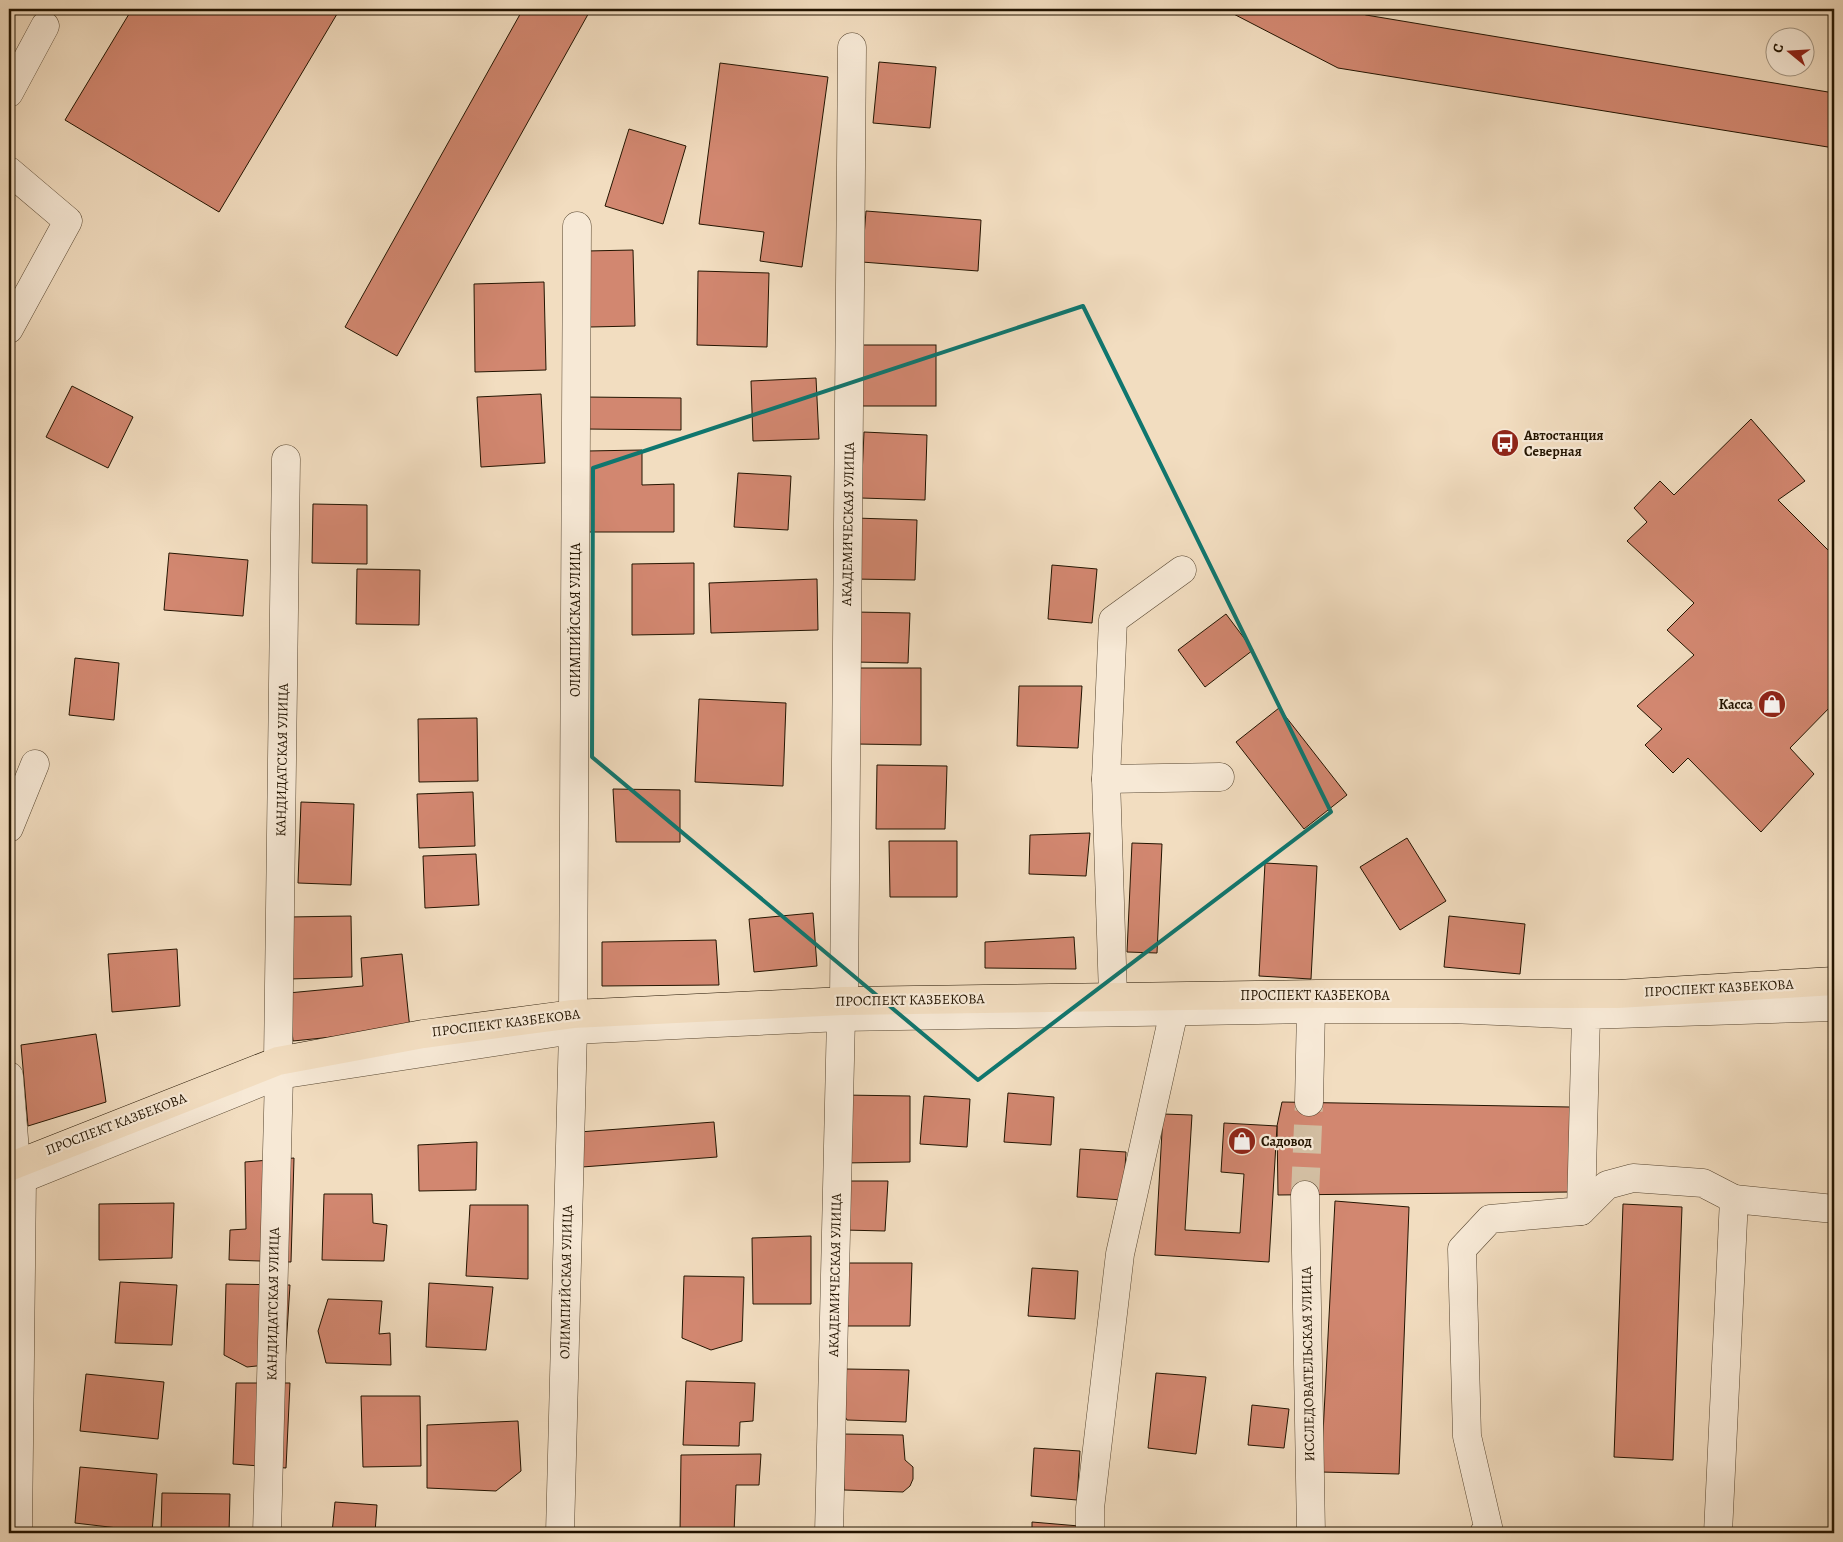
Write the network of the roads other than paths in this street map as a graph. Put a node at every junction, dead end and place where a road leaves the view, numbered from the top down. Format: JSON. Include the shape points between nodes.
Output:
{"nodes":[{"id":1,"x":45,"y":26,"type":"dead end"},
{"id":2,"x":852,"y":47,"type":"dead end"},
{"id":3,"x":9,"y":92,"type":"edge"},
{"id":4,"x":9,"y":171,"type":"edge"},
{"id":5,"x":577,"y":226,"type":"dead end"},
{"id":6,"x":9,"y":329,"type":"edge"},
{"id":7,"x":286,"y":459,"type":"dead end"},
{"id":8,"x":1182,"y":570,"type":"dead end"},
{"id":9,"x":35,"y":764,"type":"dead end"},
{"id":10,"x":1220,"y":777,"type":"dead end"},
{"id":11,"x":1106,"y":779,"type":"junction"},
{"id":12,"x":9,"y":828,"type":"edge"},
{"id":13,"x":1834,"y":981,"type":"edge"},
{"id":14,"x":1114,"y":996,"type":"junction"},
{"id":15,"x":1834,"y":1007,"type":"edge"},
{"id":16,"x":843,"y":1009,"type":"junction"},
{"id":17,"x":1312,"y":1009,"type":"junction"},
{"id":18,"x":1174,"y":1011,"type":"junction"},
{"id":19,"x":1586,"y":1015,"type":"junction"},
{"id":20,"x":573,"y":1022,"type":"junction"},
{"id":21,"x":278,"y":1068,"type":"junction"},
{"id":22,"x":9,"y":1076,"type":"edge"},
{"id":23,"x":1309,"y":1102,"type":"tunnel mouth"},
{"id":24,"x":14,"y":1173,"type":"edge"},
{"id":25,"x":1306,"y":1195,"type":"tunnel mouth"},
{"id":26,"x":1734,"y":1198,"type":"junction"},
{"id":27,"x":1834,"y":1209,"type":"edge"},
{"id":28,"x":1582,"y":1211,"type":"junction"},
{"id":29,"x":18,"y":1533,"type":"edge"},
{"id":30,"x":267,"y":1533,"type":"edge"},
{"id":31,"x":560,"y":1533,"type":"edge"},
{"id":32,"x":829,"y":1533,"type":"edge"},
{"id":33,"x":1090,"y":1533,"type":"edge"},
{"id":34,"x":1311,"y":1533,"type":"edge"},
{"id":35,"x":1484,"y":1533,"type":"edge"},
{"id":36,"x":1718,"y":1533,"type":"edge"}],
"edges":[{"from":1,"to":3,"type":"street"},
{"from":2,"to":16,"type":"street","name":"АКАДЕМИЧЕСКАЯ УЛИЦА"},
{"from":4,"to":6,"type":"street","via":[[68,221]]},
{"from":5,"to":20,"type":"street","name":"ОЛИМПИЙСКАЯ УЛИЦА"},
{"from":7,"to":21,"type":"street","name":"КАНДИДАТСКАЯ УЛИЦА"},
{"from":8,"to":11,"type":"street","via":[[1113,620]]},
{"from":9,"to":12,"type":"street"},
{"from":10,"to":11,"type":"street"},
{"from":11,"to":14,"type":"street"},
{"from":13,"to":14,"type":"highway","name":"ПРОСПЕКТ КАЗБЕКОВА","via":[[1618,994]]},
{"from":14,"to":16,"type":"highway","name":"ПРОСПЕКТ КАЗБЕКОВА"},
{"from":15,"to":19,"type":"street"},
{"from":16,"to":18,"type":"street"},
{"from":16,"to":20,"type":"highway","name":"ПРОСПЕКТ КАЗБЕКОВА"},
{"from":16,"to":32,"type":"street","name":"АКАДЕМИЧЕСКАЯ УЛИЦА"},
{"from":17,"to":18,"type":"street"},
{"from":17,"to":19,"type":"street","via":[[1451,1009]]},
{"from":17,"to":23,"type":"street"},
{"from":18,"to":33,"type":"street","via":[[1120,1254],[1090,1508]]},
{"from":19,"to":28,"type":"street"},
{"from":20,"to":21,"type":"highway","name":"ПРОСПЕКТ КАЗБЕКОВА","via":[[423,1034]]},
{"from":20,"to":31,"type":"street","name":"ОЛИМПИЙСКАЯ УЛИЦА"},
{"from":21,"to":24,"type":"highway","name":"ПРОСПЕКТ КАЗБЕКОВА"},
{"from":21,"to":30,"type":"street","name":"КАНДИДАТСКАЯ УЛИЦА"},
{"from":22,"to":24,"type":"street"},
{"from":24,"to":29,"type":"street"},
{"from":25,"to":34,"type":"street","name":"ИССЛЕДОВАТЕЛЬСКАЯ УЛИЦА"},
{"from":26,"to":27,"type":"street"},
{"from":26,"to":28,"type":"street","via":[[1703,1183],[1633,1178],[1606,1185]]},
{"from":26,"to":36,"type":"street"},
{"from":28,"to":35,"type":"street","via":[[1490,1219],[1462,1249],[1467,1436],[1489,1531]]}]}
